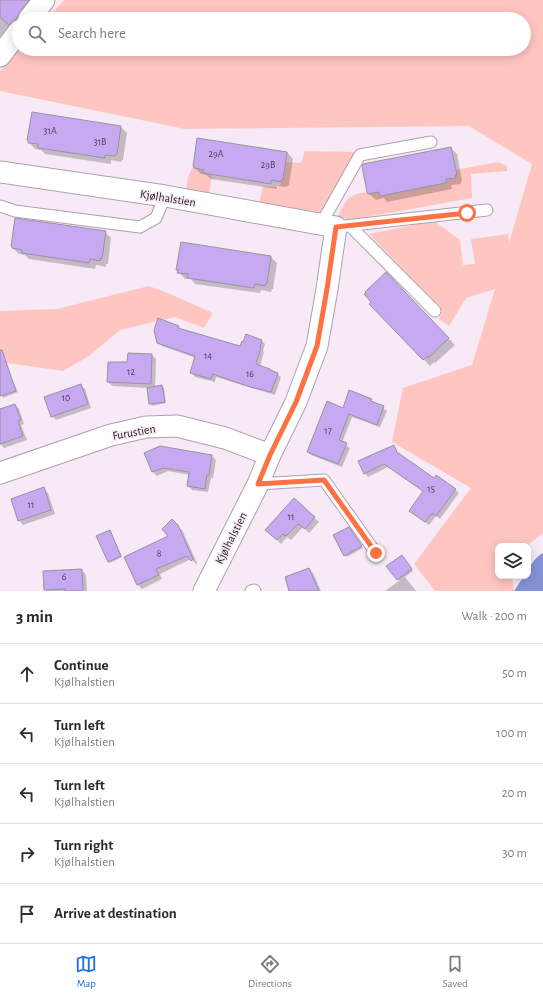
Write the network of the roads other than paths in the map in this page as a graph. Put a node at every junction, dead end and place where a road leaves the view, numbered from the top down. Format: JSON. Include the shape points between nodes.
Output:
{"nodes":[{"id":1,"x":44,"y":0,"type":"edge"},
{"id":2,"x":35,"y":12,"type":"edge"},
{"id":3,"x":12,"y":40,"type":"edge"},
{"id":4,"x":0,"y":56,"type":"edge"},
{"id":5,"x":431,"y":142,"type":"dead end"},
{"id":6,"x":0,"y":172,"type":"edge"},
{"id":7,"x":165,"y":196,"type":"junction"},
{"id":8,"x":0,"y":206,"type":"edge"},
{"id":9,"x":487,"y":210,"type":"dead end"},
{"id":10,"x":336,"y":226,"type":"junction"},
{"id":11,"x":434,"y":311,"type":"dead end"},
{"id":12,"x":270,"y":455,"type":"junction"},
{"id":13,"x":0,"y":473,"type":"edge"},
{"id":14,"x":258,"y":484,"type":"junction"},
{"id":15,"x":376,"y":553,"type":"dead end"},
{"id":16,"x":204,"y":591,"type":"edge"},
{"id":17,"x":251,"y":591,"type":"edge"},
{"id":18,"x":255,"y":591,"type":"edge"}],
"edges":[{"from":1,"to":2,"type":"street"},
{"from":3,"to":4,"type":"street"},
{"from":5,"to":10,"type":"lane","via":[[360,155]]},
{"from":6,"to":7,"type":"street","name":"Kjølhalstien"},
{"from":7,"to":8,"type":"lane","via":[[156,218],[140,227],[15,211]]},
{"from":7,"to":10,"type":"street","name":"Kjølhalstien"},
{"from":9,"to":10,"type":"lane","name":"Kjølhalstien"},
{"from":10,"to":11,"type":"lane"},
{"from":10,"to":12,"type":"street","name":"Kjølhalstien","via":[[317,346],[296,402]]},
{"from":12,"to":13,"type":"street","name":"Furustien","via":[[224,438],[177,426],[146,427],[111,435]]},
{"from":12,"to":14,"type":"street","name":"Kjølhalstien"},
{"from":14,"to":15,"type":"lane","via":[[324,480]]},
{"from":14,"to":16,"type":"street","name":"Kjølhalstien"},
{"from":17,"to":18,"type":"lane"}]}
